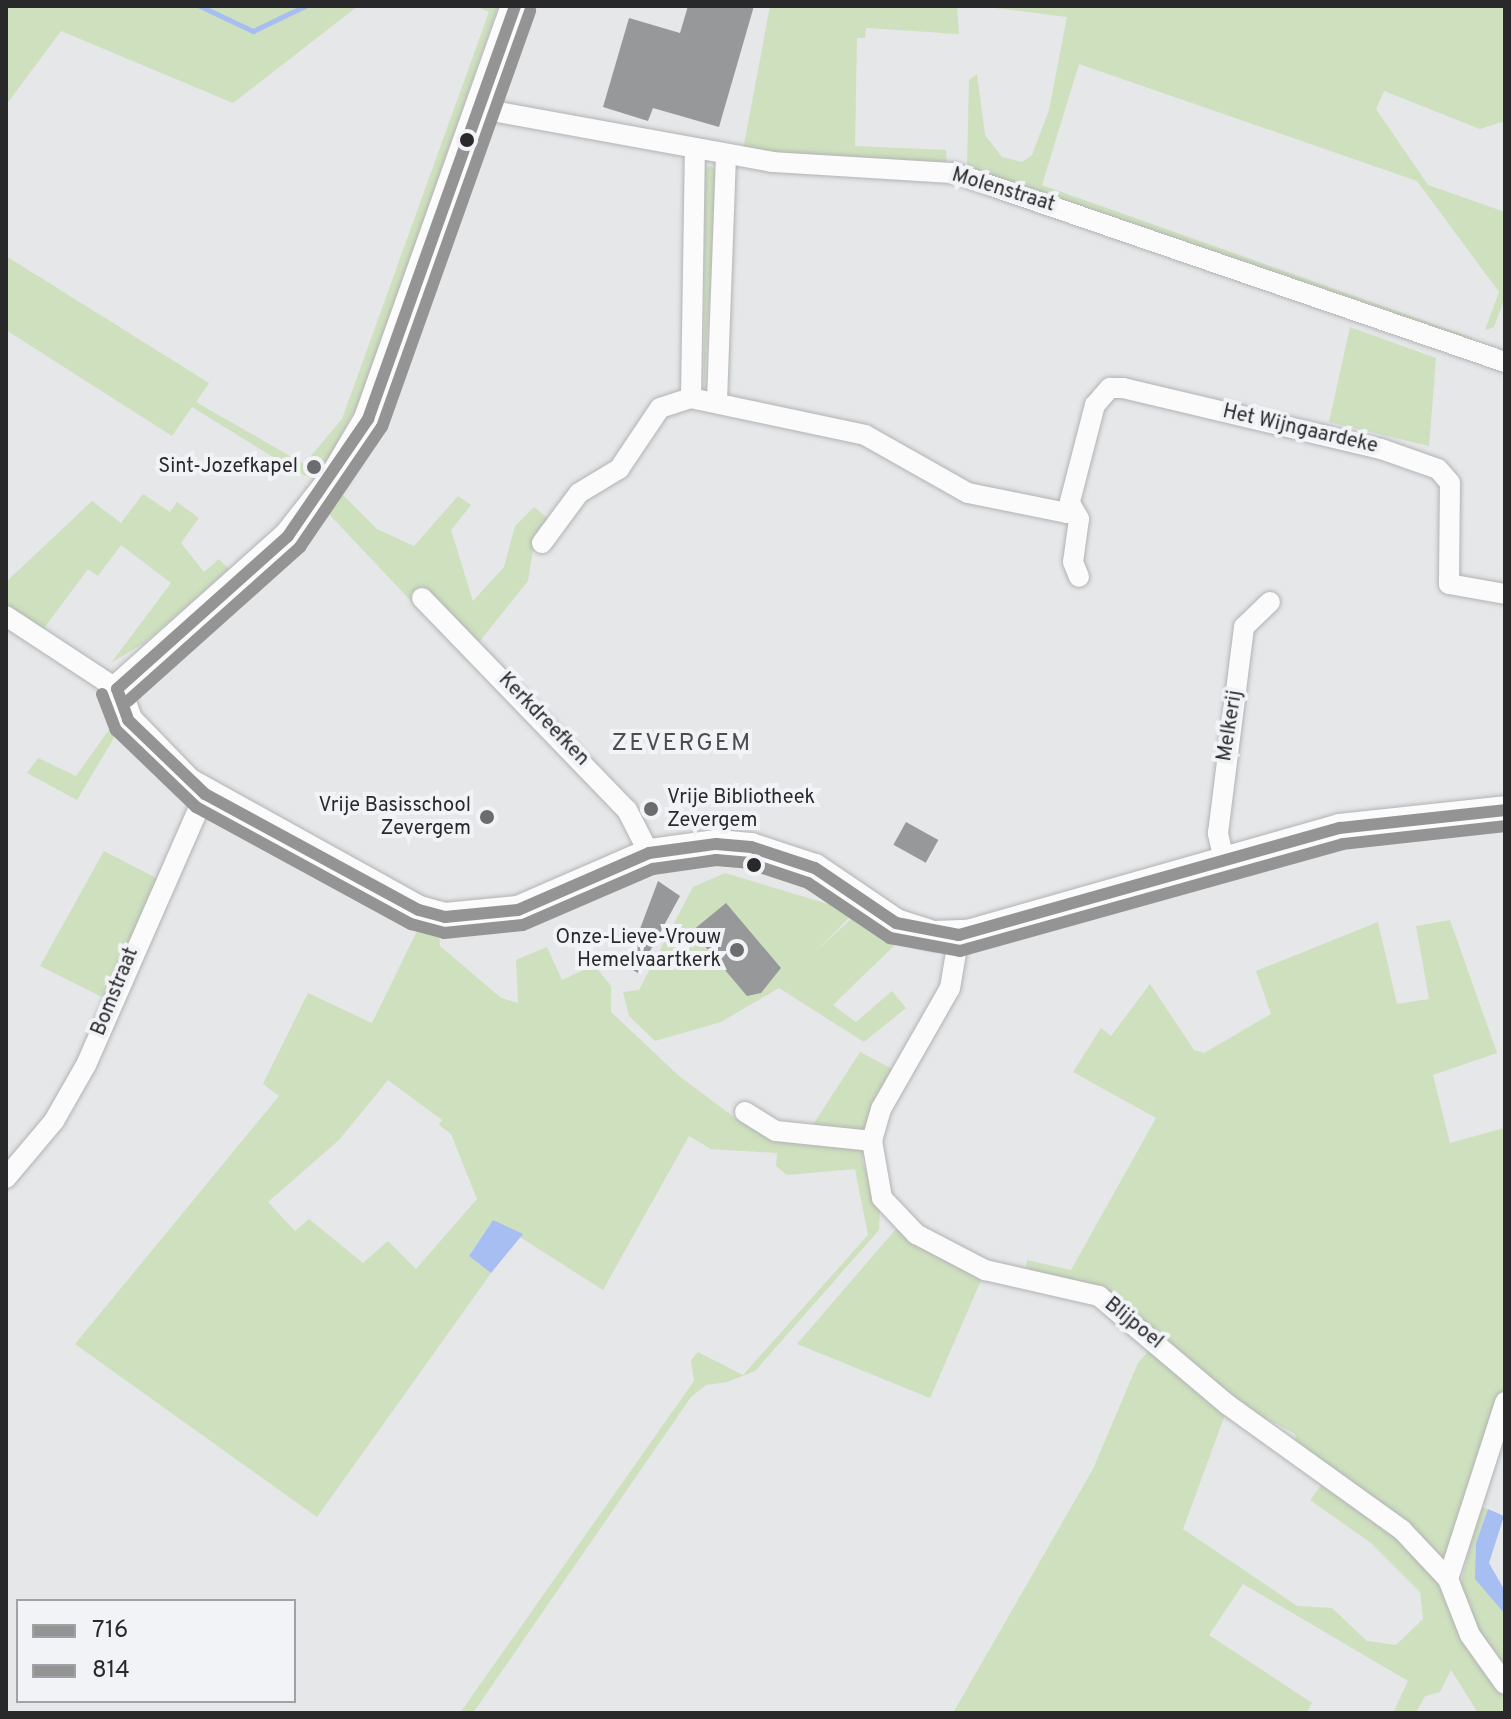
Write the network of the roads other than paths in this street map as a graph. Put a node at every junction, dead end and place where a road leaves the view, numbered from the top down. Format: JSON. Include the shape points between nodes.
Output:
{"nodes":[{"id":1,"x":515,"y":6,"type":"edge"},
{"id":2,"x":481,"y":109,"type":"junction"},
{"id":3,"x":695,"y":148,"type":"junction"},
{"id":4,"x":726,"y":155,"type":"junction"},
{"id":5,"x":1505,"y":362,"type":"edge"},
{"id":6,"x":691,"y":398,"type":"junction"},
{"id":7,"x":717,"y":401,"type":"junction"},
{"id":8,"x":1071,"y":505,"type":"junction"},
{"id":9,"x":542,"y":543,"type":"dead end"},
{"id":10,"x":1079,"y":577,"type":"dead end"},
{"id":11,"x":1505,"y":594,"type":"edge"},
{"id":12,"x":422,"y":598,"type":"dead end"},
{"id":13,"x":1270,"y":602,"type":"dead end"},
{"id":14,"x":6,"y":616,"type":"edge"},
{"id":15,"x":117,"y":689,"type":"junction"},
{"id":16,"x":205,"y":794,"type":"junction"},
{"id":17,"x":1505,"y":810,"type":"edge"},
{"id":18,"x":649,"y":853,"type":"junction"},
{"id":19,"x":1224,"y":860,"type":"junction"},
{"id":20,"x":959,"y":935,"type":"junction"},
{"id":21,"x":745,"y":1112,"type":"dead end"},
{"id":22,"x":872,"y":1141,"type":"junction"},
{"id":23,"x":6,"y":1178,"type":"edge"},
{"id":24,"x":1505,"y":1402,"type":"edge"},
{"id":25,"x":1448,"y":1579,"type":"junction"},
{"id":26,"x":1505,"y":1684,"type":"edge"}],
"edges":[{"from":1,"to":2,"type":"street"},
{"from":2,"to":3,"type":"street","name":"Molenstraat"},
{"from":2,"to":15,"type":"street","via":[[368,419],[332,480],[288,536]]},
{"from":3,"to":4,"type":"street","name":"Molenstraat"},
{"from":3,"to":6,"type":"street"},
{"from":4,"to":5,"type":"street","name":"Molenstraat","via":[[971,177]]},
{"from":4,"to":7,"type":"street"},
{"from":6,"to":7,"type":"street"},
{"from":6,"to":9,"type":"street","via":[[660,408],[619,469],[579,493]]},
{"from":7,"to":8,"type":"street","via":[[865,435],[968,493],[1067,513]]},
{"from":8,"to":10,"type":"street","name":"Het Wijngaardeke","via":[[1079,519],[1073,562]]},
{"from":8,"to":11,"type":"street","name":"Het Wijngaardeke","via":[[1095,405],[1110,388],[1123,388],[1352,441],[1438,469],[1450,483],[1449,584]]},
{"from":12,"to":18,"type":"street","name":"Kerkdreefken","via":[[627,810]]},
{"from":13,"to":19,"type":"street","name":"Melkerij","via":[[1244,627],[1218,833]]},
{"from":14,"to":15,"type":"street"},
{"from":15,"to":16,"type":"street","via":[[128,720]]},
{"from":16,"to":18,"type":"street","via":[[419,910],[468,918],[518,910]]},
{"from":16,"to":23,"type":"street","name":"Bomstraat","via":[[86,1065],[54,1121]]},
{"from":17,"to":19,"type":"street","via":[[1340,828]]},
{"from":18,"to":20,"type":"street","via":[[716,844],[777,854],[829,875],[896,923]]},
{"from":19,"to":20,"type":"street"},
{"from":20,"to":22,"type":"street","name":"Blijpoel","via":[[950,988],[881,1109]]},
{"from":21,"to":22,"type":"street","via":[[776,1131]]},
{"from":22,"to":25,"type":"street","name":"Blijpoel","via":[[882,1198],[916,1234],[985,1270],[1099,1296],[1228,1405],[1402,1530]]},
{"from":24,"to":25,"type":"street"},
{"from":25,"to":26,"type":"street","name":"Blijpoel","via":[[1470,1635]]}]}
